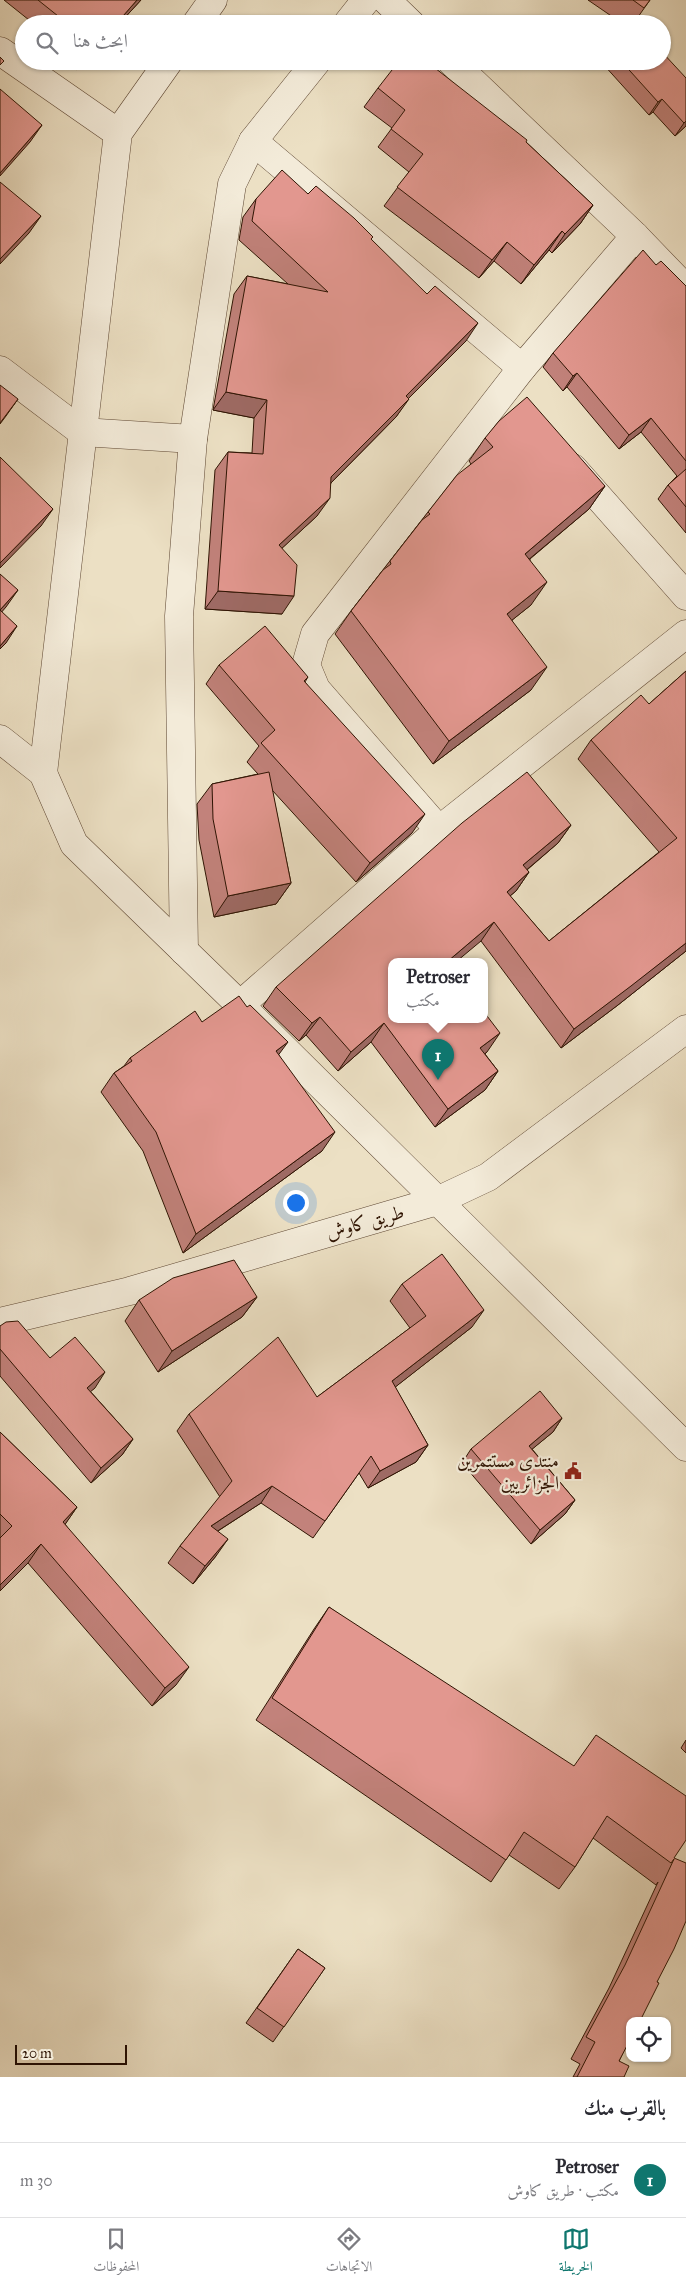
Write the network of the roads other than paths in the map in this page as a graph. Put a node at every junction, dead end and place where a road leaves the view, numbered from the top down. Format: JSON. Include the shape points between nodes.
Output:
{"nodes":[{"id":1,"x":213,"y":0,"type":"edge"},
{"id":2,"x":366,"y":0,"type":"edge"},
{"id":3,"x":386,"y":0,"type":"edge"},
{"id":4,"x":202,"y":15,"type":"edge"},
{"id":5,"x":354,"y":15,"type":"edge"},
{"id":6,"x":402,"y":15,"type":"edge"},
{"id":7,"x":0,"y":51,"type":"edge"},
{"id":8,"x":15,"y":61,"type":"edge"},
{"id":9,"x":27,"y":70,"type":"edge"},
{"id":10,"x":163,"y":70,"type":"edge"},
{"id":11,"x":310,"y":70,"type":"edge"},
{"id":12,"x":460,"y":70,"type":"edge"},
{"id":13,"x":118,"y":133,"type":"junction"},
{"id":14,"x":253,"y":141,"type":"junction"},
{"id":15,"x":635,"y":236,"type":"junction"},
{"id":16,"x":686,"y":289,"type":"edge"},
{"id":17,"x":522,"y":368,"type":"junction"},
{"id":18,"x":0,"y":370,"type":"edge"},
{"id":19,"x":505,"y":390,"type":"junction"},
{"id":20,"x":524,"y":412,"type":"edge"},
{"id":21,"x":82,"y":432,"type":"junction"},
{"id":22,"x":193,"y":439,"type":"junction"},
{"id":23,"x":557,"y":449,"type":"edge"},
{"id":24,"x":686,"y":596,"type":"edge"},
{"id":25,"x":686,"y":634,"type":"edge"},
{"id":26,"x":0,"y":739,"type":"edge"},
{"id":27,"x":43,"y":773,"type":"junction"},
{"id":28,"x":439,"y":830,"type":"junction"},
{"id":29,"x":184,"y":951,"type":"junction"},
{"id":30,"x":240,"y":1005,"type":"junction"},
{"id":31,"x":686,"y":1029,"type":"edge"},
{"id":32,"x":437,"y":1201,"type":"junction"},
{"id":33,"x":0,"y":1322,"type":"edge"},
{"id":34,"x":686,"y":1446,"type":"edge"}],
"edges":[{"from":1,"to":4,"type":"street"},
{"from":2,"to":5,"type":"street"},
{"from":3,"to":6,"type":"street"},
{"from":7,"to":8,"type":"street"},
{"from":9,"to":13,"type":"street"},
{"from":10,"to":13,"type":"street"},
{"from":11,"to":14,"type":"street"},
{"from":12,"to":15,"type":"street"},
{"from":13,"to":21,"type":"street"},
{"from":14,"to":17,"type":"street"},
{"from":14,"to":22,"type":"street","via":[[232,184]]},
{"from":15,"to":16,"type":"street"},
{"from":15,"to":17,"type":"street"},
{"from":17,"to":19,"type":"street"},
{"from":18,"to":21,"type":"street"},
{"from":19,"to":20,"type":"street"},
{"from":19,"to":28,"type":"street","via":[[316,634],[306,665],[316,689]]},
{"from":21,"to":22,"type":"street"},
{"from":21,"to":27,"type":"street"},
{"from":22,"to":29,"type":"street","via":[[179,616]]},
{"from":23,"to":24,"type":"street"},
{"from":25,"to":28,"type":"street"},
{"from":26,"to":27,"type":"street"},
{"from":27,"to":29,"type":"street","via":[[74,844]]},
{"from":28,"to":30,"type":"street"},
{"from":29,"to":30,"type":"street"},
{"from":30,"to":32,"type":"street"},
{"from":31,"to":32,"type":"street","name":"طريق كاوش","via":[[488,1177]]},
{"from":32,"to":33,"type":"street","name":"طريق كاوش","via":[[130,1291]]},
{"from":32,"to":34,"type":"street"}]}
